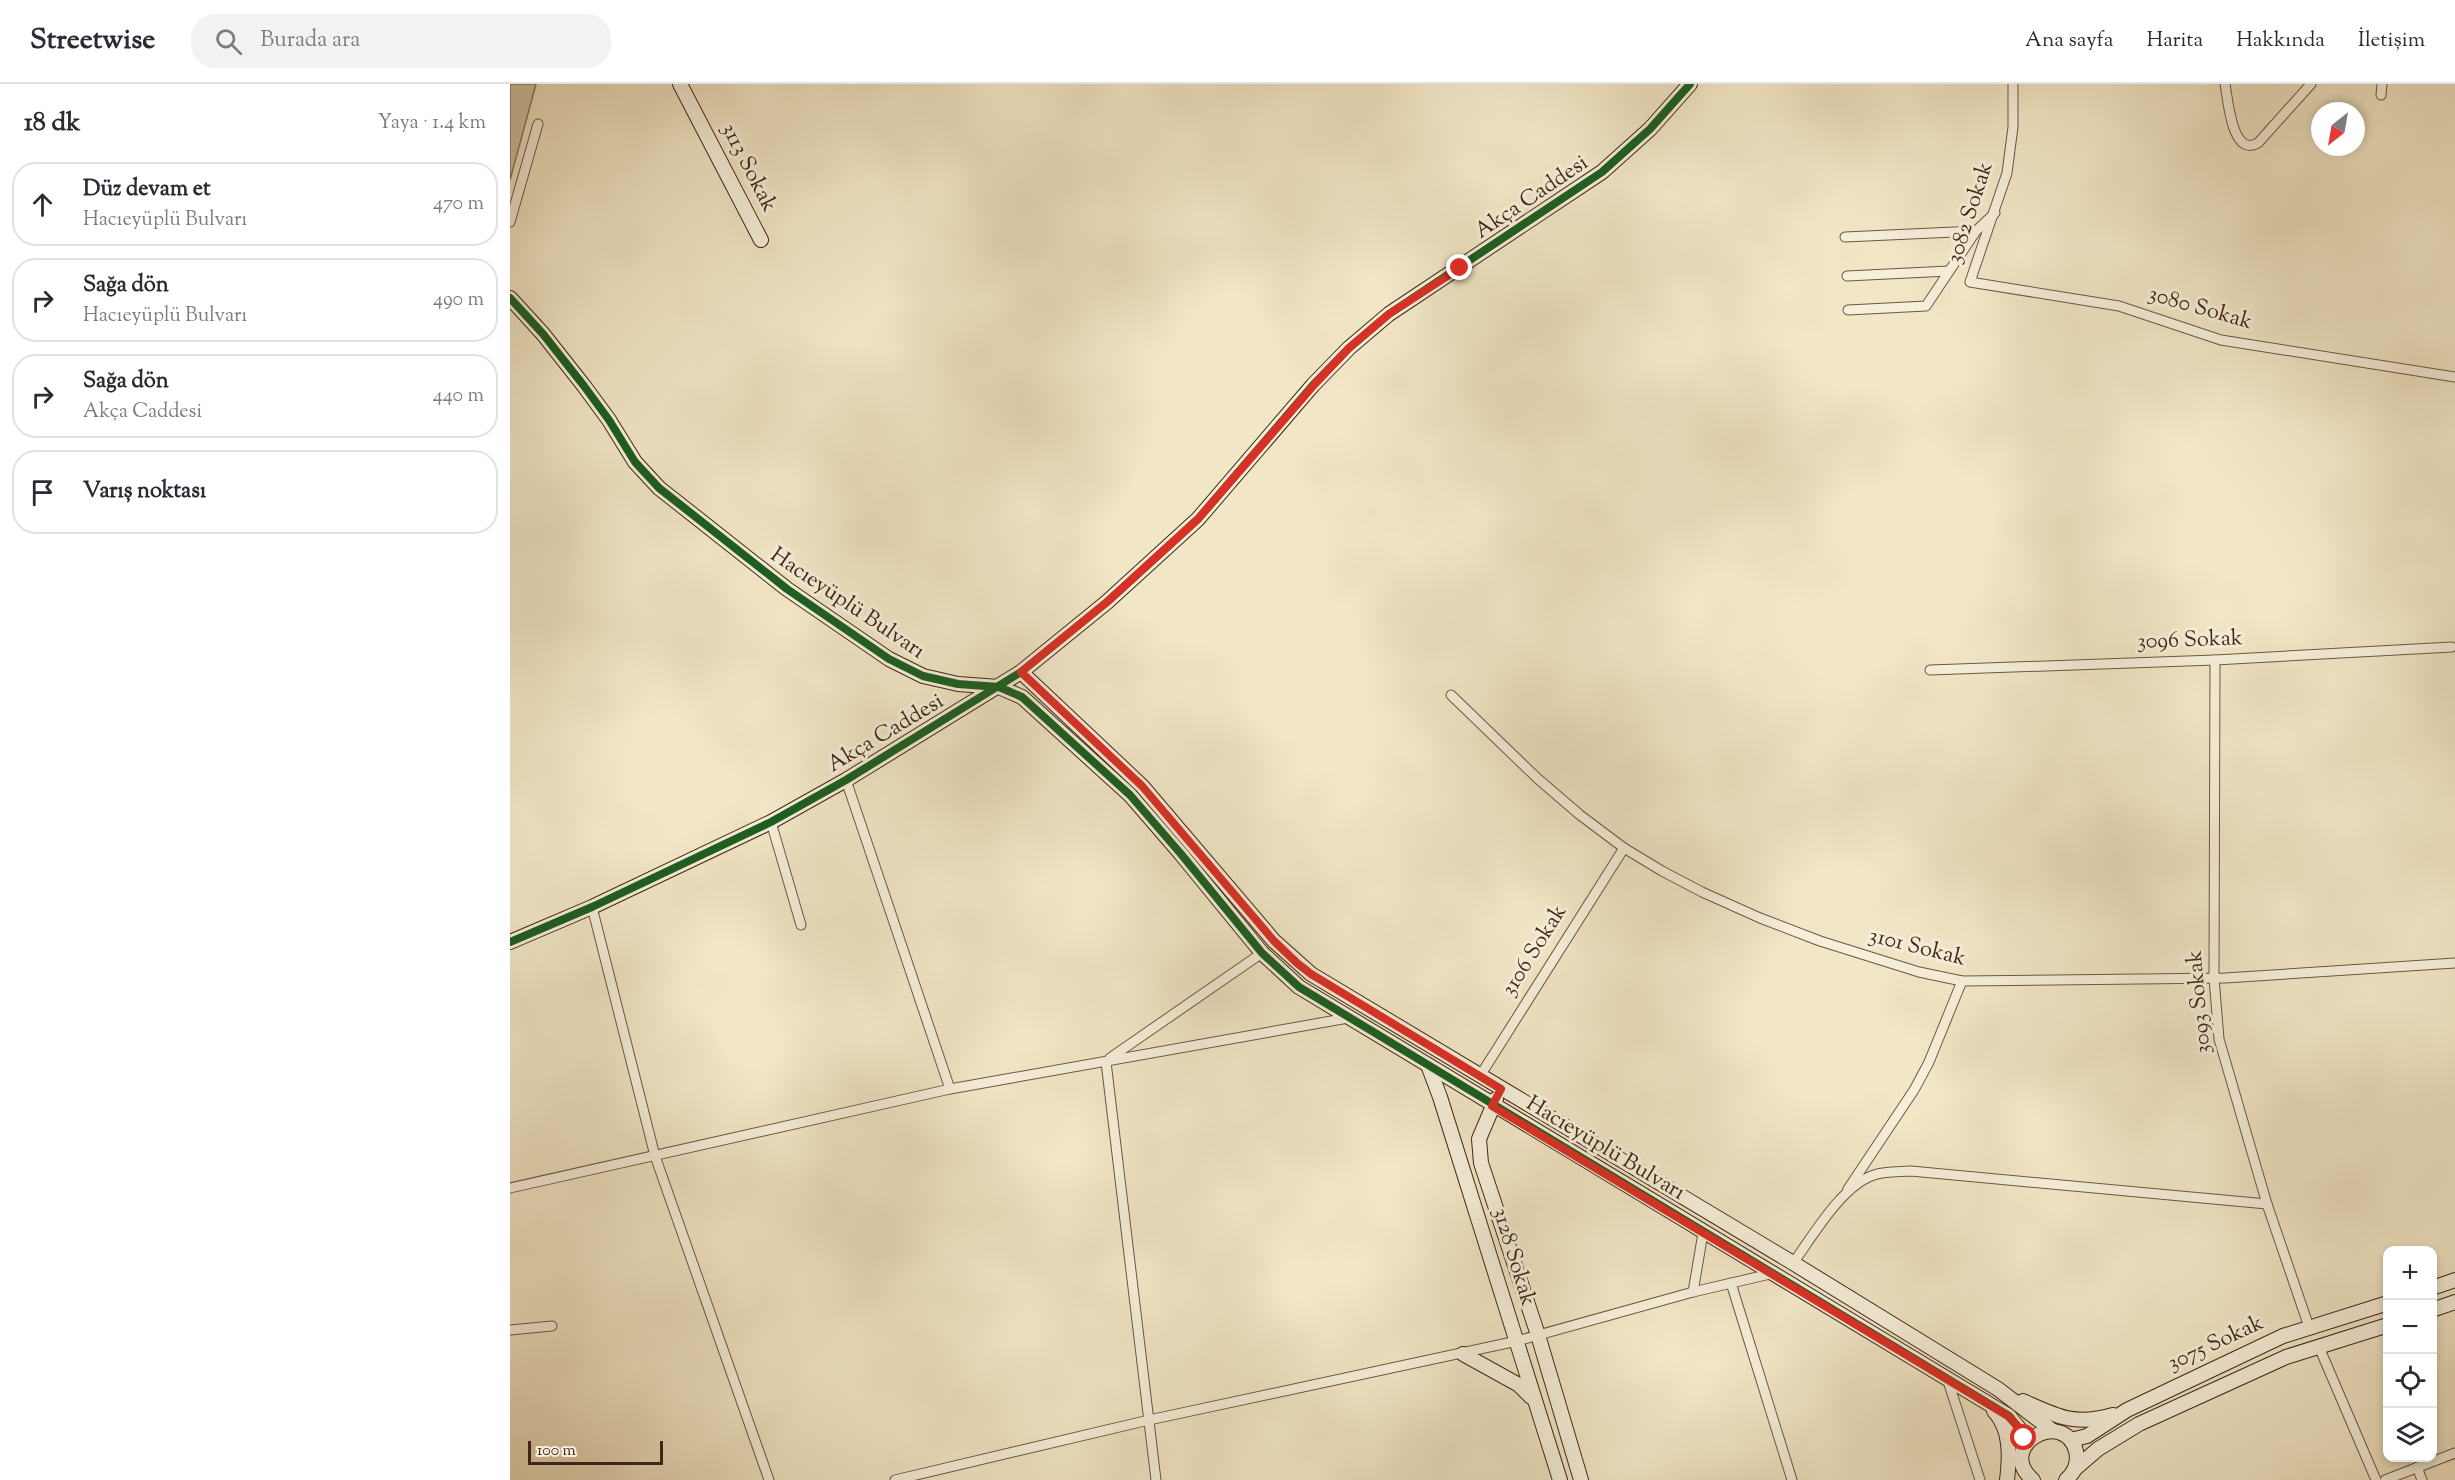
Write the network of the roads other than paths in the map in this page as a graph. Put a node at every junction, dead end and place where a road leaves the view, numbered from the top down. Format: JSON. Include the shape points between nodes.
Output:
{"nodes":[{"id":1,"x":680,"y":84,"type":"edge"},
{"id":2,"x":1690,"y":84,"type":"edge"},
{"id":3,"x":2013,"y":84,"type":"edge"},
{"id":4,"x":2225,"y":84,"type":"edge"},
{"id":5,"x":2382,"y":84,"type":"edge"},
{"id":6,"x":2309,"y":85,"type":"edge"},
{"id":7,"x":2381,"y":95,"type":"dead end"},
{"id":8,"x":538,"y":124,"type":"dead end"},
{"id":9,"x":1995,"y":213,"type":"junction"},
{"id":10,"x":510,"y":222,"type":"edge"},
{"id":11,"x":1976,"y":231,"type":"junction"},
{"id":12,"x":1845,"y":237,"type":"dead end"},
{"id":13,"x":761,"y":240,"type":"dead end"},
{"id":14,"x":1949,"y":271,"type":"junction"},
{"id":15,"x":1847,"y":276,"type":"dead end"},
{"id":16,"x":1970,"y":282,"type":"joint"},
{"id":17,"x":510,"y":298,"type":"edge"},
{"id":18,"x":1848,"y":310,"type":"dead end"},
{"id":19,"x":2455,"y":377,"type":"edge"},
{"id":20,"x":2452,"y":647,"type":"dead end"},
{"id":21,"x":2215,"y":660,"type":"junction"},
{"id":22,"x":1930,"y":670,"type":"dead end"},
{"id":23,"x":1021,"y":672,"type":"junction"},
{"id":24,"x":999,"y":687,"type":"junction"},
{"id":25,"x":1451,"y":695,"type":"dead end"},
{"id":26,"x":846,"y":780,"type":"junction"},
{"id":27,"x":1142,"y":786,"type":"junction"},
{"id":28,"x":1130,"y":795,"type":"junction"},
{"id":29,"x":771,"y":822,"type":"junction"},
{"id":30,"x":1624,"y":848,"type":"junction"},
{"id":31,"x":592,"y":907,"type":"junction"},
{"id":32,"x":801,"y":925,"type":"dead end"},
{"id":33,"x":510,"y":942,"type":"edge"},
{"id":34,"x":1262,"y":953,"type":"junction"},
{"id":35,"x":2455,"y":963,"type":"edge"},
{"id":36,"x":2214,"y":978,"type":"junction"},
{"id":37,"x":1962,"y":981,"type":"junction"},
{"id":38,"x":1348,"y":1018,"type":"junction"},
{"id":39,"x":1437,"y":1049,"type":"junction"},
{"id":40,"x":1106,"y":1062,"type":"junction"},
{"id":41,"x":1427,"y":1066,"type":"junction"},
{"id":42,"x":1480,"y":1076,"type":"junction"},
{"id":43,"x":950,"y":1089,"type":"junction"},
{"id":44,"x":1501,"y":1089,"type":"junction"},
{"id":45,"x":1492,"y":1106,"type":"junction"},
{"id":46,"x":655,"y":1156,"type":"junction"},
{"id":47,"x":510,"y":1188,"type":"edge"},
{"id":48,"x":1845,"y":1194,"type":"junction"},
{"id":49,"x":2267,"y":1204,"type":"junction"},
{"id":50,"x":1703,"y":1233,"type":"junction"},
{"id":51,"x":1793,"y":1263,"type":"junction"},
{"id":52,"x":1770,"y":1274,"type":"junction"},
{"id":53,"x":2455,"y":1280,"type":"edge"},
{"id":54,"x":1731,"y":1283,"type":"junction"},
{"id":55,"x":2437,"y":1287,"type":"edge"},
{"id":56,"x":1693,"y":1292,"type":"junction"},
{"id":57,"x":2455,"y":1302,"type":"edge"},
{"id":58,"x":2383,"y":1305,"type":"edge"},
{"id":59,"x":2437,"y":1309,"type":"edge"},
{"id":60,"x":552,"y":1326,"type":"dead end"},
{"id":61,"x":2309,"y":1327,"type":"junction"},
{"id":62,"x":2383,"y":1327,"type":"edge"},
{"id":63,"x":510,"y":1330,"type":"edge"},
{"id":64,"x":1538,"y":1335,"type":"junction"},
{"id":65,"x":1517,"y":1341,"type":"junction"},
{"id":66,"x":2319,"y":1347,"type":"junction"},
{"id":67,"x":1463,"y":1354,"type":"junction"},
{"id":68,"x":1948,"y":1381,"type":"junction"},
{"id":69,"x":1998,"y":1389,"type":"junction"},
{"id":70,"x":1533,"y":1400,"type":"junction"},
{"id":71,"x":1983,"y":1402,"type":"junction"},
{"id":72,"x":2127,"y":1410,"type":"junction"},
{"id":73,"x":1149,"y":1420,"type":"junction"},
{"id":74,"x":2053,"y":1431,"type":"junction"},
{"id":75,"x":2071,"y":1440,"type":"junction"},
{"id":76,"x":2025,"y":1445,"type":"junction"},
{"id":77,"x":2455,"y":1453,"type":"edge"},
{"id":78,"x":2417,"y":1467,"type":"junction"},
{"id":79,"x":2076,"y":1468,"type":"junction"},
{"id":80,"x":2022,"y":1474,"type":"edge"},
{"id":81,"x":769,"y":1480,"type":"edge"},
{"id":82,"x":895,"y":1480,"type":"edge"},
{"id":83,"x":1156,"y":1480,"type":"edge"},
{"id":84,"x":1560,"y":1480,"type":"edge"},
{"id":85,"x":1581,"y":1480,"type":"edge"},
{"id":86,"x":1792,"y":1480,"type":"edge"},
{"id":87,"x":1980,"y":1480,"type":"edge"},
{"id":88,"x":2007,"y":1480,"type":"edge"},
{"id":89,"x":2033,"y":1480,"type":"edge"},
{"id":90,"x":2066,"y":1480,"type":"edge"},
{"id":91,"x":2376,"y":1480,"type":"edge"},
{"id":92,"x":2385,"y":1480,"type":"edge"},
{"id":93,"x":2422,"y":1480,"type":"edge"}],
"edges":[{"from":1,"to":13,"type":"street","name":"3113 Sokak"},
{"from":2,"to":23,"type":"street","name":"Akça Caddesi","via":[[1602,172],[1389,314],[1349,348],[1198,519],[1107,602]]},
{"from":3,"to":9,"type":"street","name":"3082 Sokak","via":[[2007,173]]},
{"from":4,"to":6,"type":"street","via":[[2236,135],[2241,144],[2249,146],[2258,143]]},
{"from":5,"to":7,"type":"street"},
{"from":8,"to":10,"type":"street"},
{"from":9,"to":11,"type":"street","name":"3082 Sokak"},
{"from":9,"to":16,"type":"street","name":"3082 Sokak"},
{"from":11,"to":12,"type":"street"},
{"from":11,"to":14,"type":"street","name":"3082 Sokak"},
{"from":14,"to":15,"type":"street"},
{"from":14,"to":18,"type":"street","name":"3082 Sokak","via":[[1926,306]]},
{"from":16,"to":19,"type":"street","name":"3080 Sokak","via":[[2119,306],[2221,340]]},
{"from":17,"to":24,"type":"street","name":"Hacıeyüplü Bulvarı","via":[[584,386],[635,462],[683,508],[787,589],[889,659],[946,682]]},
{"from":20,"to":21,"type":"street","name":"3096 Sokak"},
{"from":21,"to":22,"type":"street","name":"3096 Sokak"},
{"from":21,"to":36,"type":"street","name":"3093 Sokak"},
{"from":23,"to":24,"type":"street","name":"Akça Caddesi"},
{"from":23,"to":27,"type":"street","name":"Hacıeyüplü Bulvarı"},
{"from":24,"to":26,"type":"street","name":"Akça Caddesi"},
{"from":24,"to":28,"type":"street","name":"Hacıeyüplü Bulvarı","via":[[1022,697]]},
{"from":25,"to":30,"type":"street","name":"3101 Sokak","via":[[1537,778]]},
{"from":26,"to":29,"type":"street","name":"Akça Caddesi"},
{"from":26,"to":43,"type":"street"},
{"from":27,"to":28,"type":"street"},
{"from":27,"to":39,"type":"street","name":"Hacıeyüplü Bulvarı","via":[[1297,963]]},
{"from":28,"to":34,"type":"street","name":"Hacıeyüplü Bulvarı"},
{"from":29,"to":31,"type":"street","name":"Akça Caddesi"},
{"from":29,"to":32,"type":"street"},
{"from":30,"to":37,"type":"street","name":"3101 Sokak","via":[[1702,892],[1760,918],[1870,957]]},
{"from":30,"to":42,"type":"street","name":"3106 Sokak"},
{"from":31,"to":33,"type":"street","name":"Akça Caddesi"},
{"from":31,"to":46,"type":"street"},
{"from":34,"to":38,"type":"street","name":"Hacıeyüplü Bulvarı","via":[[1299,987]]},
{"from":34,"to":40,"type":"street"},
{"from":35,"to":36,"type":"street","name":"3101 Sokak"},
{"from":36,"to":37,"type":"street","name":"3101 Sokak"},
{"from":36,"to":49,"type":"street","name":"3093 Sokak","via":[[2222,1050]]},
{"from":37,"to":48,"type":"street","via":[[1919,1081]]},
{"from":38,"to":40,"type":"street"},
{"from":38,"to":41,"type":"street","name":"Hacıeyüplü Bulvarı"},
{"from":39,"to":41,"type":"street"},
{"from":39,"to":42,"type":"street","name":"Hacıeyüplü Bulvarı"},
{"from":40,"to":43,"type":"street"},
{"from":40,"to":73,"type":"street"},
{"from":41,"to":45,"type":"street","name":"Hacıeyüplü Bulvarı"},
{"from":41,"to":65,"type":"street","name":"3128 Sokak"},
{"from":42,"to":44,"type":"street","name":"Hacıeyüplü Bulvarı"},
{"from":43,"to":46,"type":"street"},
{"from":44,"to":45,"type":"street","name":"3128 Sokak"},
{"from":44,"to":51,"type":"street","name":"Hacıeyüplü Bulvarı"},
{"from":45,"to":50,"type":"street","name":"Hacıeyüplü Bulvarı"},
{"from":45,"to":64,"type":"street","name":"3128 Sokak","via":[[1479,1139],[1481,1163]]},
{"from":46,"to":47,"type":"street"},
{"from":46,"to":81,"type":"street"},
{"from":48,"to":49,"type":"street","via":[[1873,1175],[1911,1171]]},
{"from":48,"to":51,"type":"street"},
{"from":49,"to":61,"type":"street","name":"3093 Sokak"},
{"from":50,"to":52,"type":"street","name":"Hacıeyüplü Bulvarı"},
{"from":50,"to":56,"type":"street"},
{"from":51,"to":52,"type":"street"},
{"from":51,"to":69,"type":"street","name":"Hacıeyüplü Bulvarı"},
{"from":52,"to":54,"type":"street"},
{"from":52,"to":68,"type":"street","name":"Hacıeyüplü Bulvarı"},
{"from":53,"to":55,"type":"street"},
{"from":54,"to":56,"type":"street"},
{"from":54,"to":86,"type":"street"},
{"from":56,"to":64,"type":"street"},
{"from":57,"to":59,"type":"street"},
{"from":58,"to":61,"type":"street","name":"3075 Sokak"},
{"from":60,"to":63,"type":"street"},
{"from":61,"to":72,"type":"street","name":"3075 Sokak","via":[[2231,1359]]},
{"from":62,"to":66,"type":"street","name":"3075 Sokak"},
{"from":64,"to":65,"type":"street"},
{"from":64,"to":85,"type":"street","name":"3128 Sokak"},
{"from":65,"to":67,"type":"street"},
{"from":65,"to":70,"type":"street","name":"3128 Sokak"},
{"from":66,"to":79,"type":"street","name":"3075 Sokak","via":[[2286,1357],[2139,1424]]},
{"from":66,"to":91,"type":"street"},
{"from":67,"to":70,"type":"street","via":[[1520,1385]]},
{"from":67,"to":73,"type":"street"},
{"from":68,"to":71,"type":"street","name":"Hacıeyüplü Bulvarı"},
{"from":68,"to":87,"type":"street"},
{"from":69,"to":72,"type":"street","via":[[2074,1421]]},
{"from":69,"to":74,"type":"street","name":"Hacıeyüplü Bulvarı"},
{"from":70,"to":84,"type":"street","name":"3128 Sokak"},
{"from":71,"to":76,"type":"street","name":"Hacıeyüplü Bulvarı","via":[[2012,1419]]},
{"from":71,"to":88,"type":"street","via":[[2006,1429]]},
{"from":72,"to":75,"type":"street","name":"3075 Sokak","via":[[2087,1437]]},
{"from":73,"to":82,"type":"street"},
{"from":73,"to":83,"type":"street"},
{"from":74,"to":75,"type":"street","name":"Hacıeyüplü Bulvarı"},
{"from":74,"to":76,"type":"street","via":[[2037,1433]]},
{"from":75,"to":79,"type":"street"},
{"from":76,"to":80,"type":"street"},
{"from":77,"to":78,"type":"street"},
{"from":78,"to":92,"type":"street"},
{"from":78,"to":93,"type":"street"},
{"from":79,"to":90,"type":"street","name":"3075 Sokak"},
{"from":80,"to":89,"type":"street"}]}
